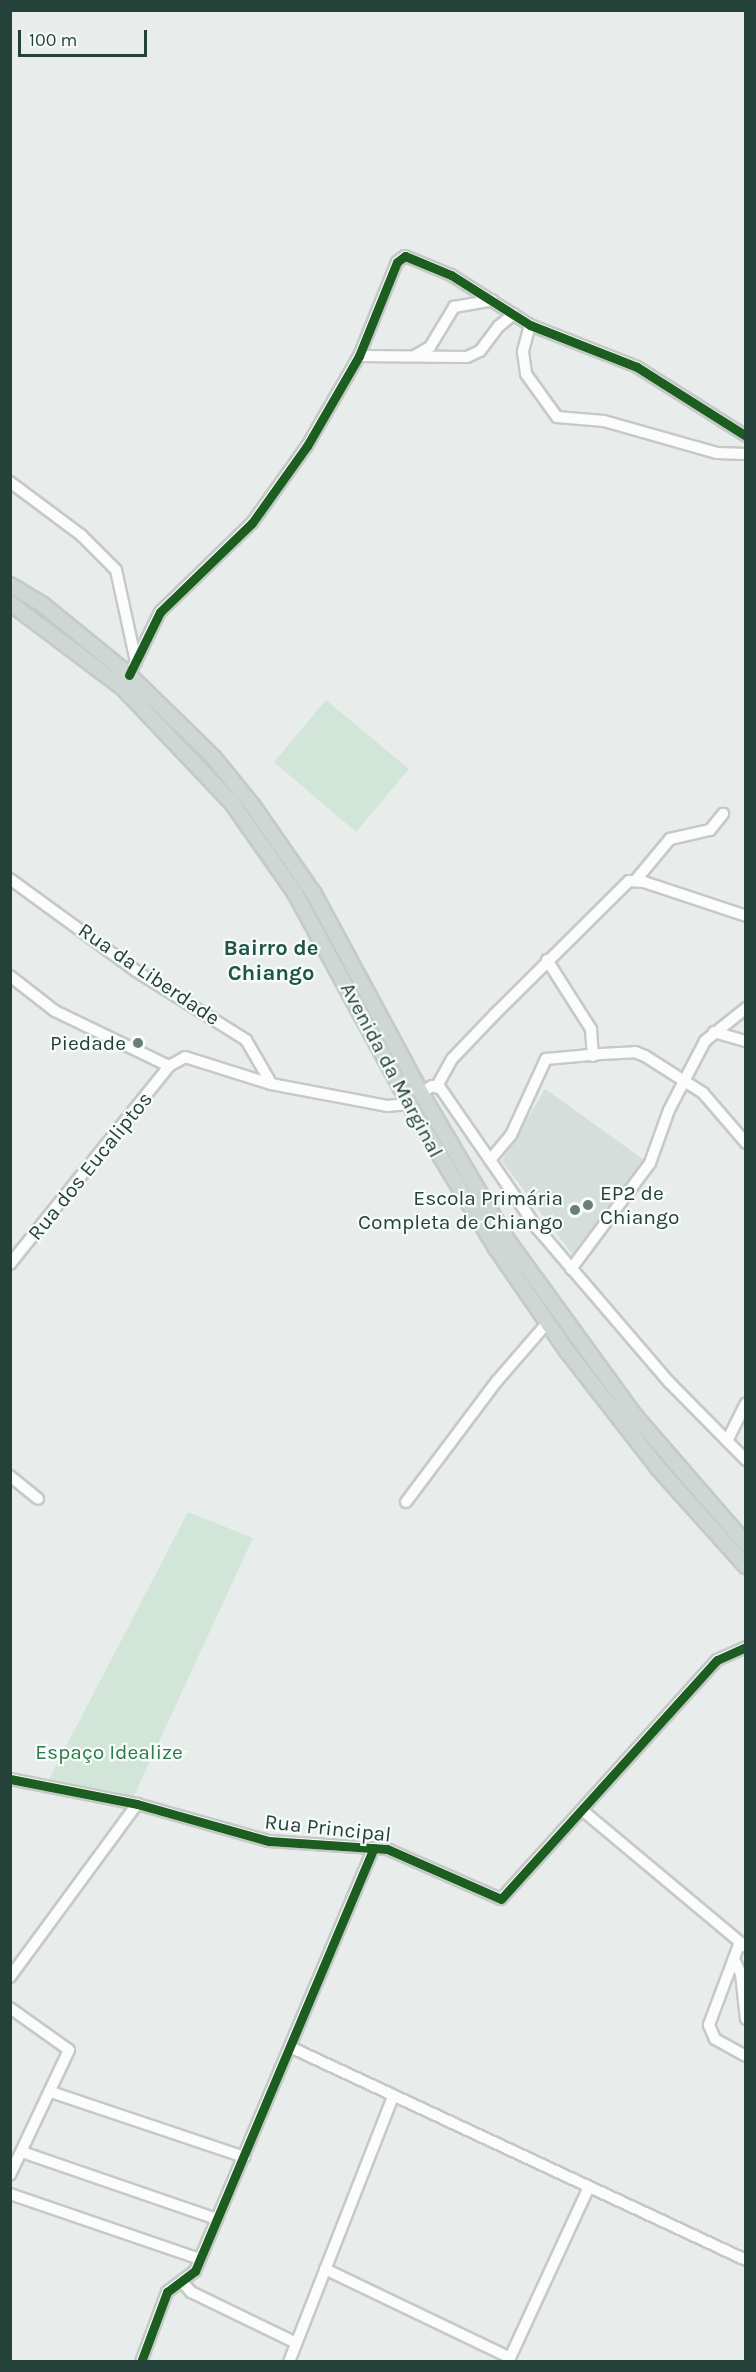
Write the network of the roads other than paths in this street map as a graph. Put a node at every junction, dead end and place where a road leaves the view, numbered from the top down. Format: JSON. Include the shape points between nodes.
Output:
{"nodes":[{"id":1,"x":492,"y":300,"type":"junction"},
{"id":2,"x":514,"y":314,"type":"junction"},
{"id":3,"x":530,"y":325,"type":"junction"},
{"id":4,"x":359,"y":356,"type":"junction"},
{"id":5,"x":410,"y":357,"type":"junction"},
{"id":6,"x":746,"y":436,"type":"edge"},
{"id":7,"x":746,"y":454,"type":"edge"},
{"id":8,"x":10,"y":482,"type":"edge"},
{"id":9,"x":10,"y":585,"type":"edge"},
{"id":10,"x":10,"y":603,"type":"edge"},
{"id":11,"x":133,"y":668,"type":"junction"},
{"id":12,"x":723,"y":814,"type":"dead end"},
{"id":13,"x":10,"y":879,"type":"edge"},
{"id":14,"x":635,"y":880,"type":"junction"},
{"id":15,"x":746,"y":916,"type":"edge"},
{"id":16,"x":547,"y":960,"type":"junction"},
{"id":17,"x":10,"y":976,"type":"edge"},
{"id":18,"x":745,"y":1009,"type":"edge"},
{"id":19,"x":714,"y":1032,"type":"junction"},
{"id":20,"x":734,"y":1038,"type":"junction"},
{"id":21,"x":746,"y":1041,"type":"edge"},
{"id":22,"x":593,"y":1056,"type":"junction"},
{"id":23,"x":169,"y":1066,"type":"junction"},
{"id":24,"x":683,"y":1081,"type":"junction"},
{"id":25,"x":271,"y":1084,"type":"junction"},
{"id":26,"x":437,"y":1086,"type":"junction"},
{"id":27,"x":421,"y":1093,"type":"junction"},
{"id":28,"x":409,"y":1104,"type":"junction"},
{"id":29,"x":746,"y":1143,"type":"edge"},
{"id":30,"x":490,"y":1160,"type":"junction"},
{"id":31,"x":10,"y":1264,"type":"edge"},
{"id":32,"x":571,"y":1269,"type":"junction"},
{"id":33,"x":547,"y":1323,"type":"junction"},
{"id":34,"x":746,"y":1403,"type":"edge"},
{"id":35,"x":727,"y":1441,"type":"junction"},
{"id":36,"x":746,"y":1460,"type":"edge"},
{"id":37,"x":10,"y":1476,"type":"edge"},
{"id":38,"x":38,"y":1499,"type":"dead end"},
{"id":39,"x":406,"y":1502,"type":"dead end"},
{"id":40,"x":746,"y":1544,"type":"edge"},
{"id":41,"x":746,"y":1566,"type":"edge"},
{"id":42,"x":746,"y":1647,"type":"edge"},
{"id":43,"x":10,"y":1779,"type":"edge"},
{"id":44,"x":136,"y":1804,"type":"junction"},
{"id":45,"x":582,"y":1810,"type":"junction"},
{"id":46,"x":374,"y":1848,"type":"junction"},
{"id":47,"x":743,"y":1945,"type":"edge"},
{"id":48,"x":734,"y":1959,"type":"junction"},
{"id":49,"x":10,"y":1977,"type":"edge"},
{"id":50,"x":10,"y":2008,"type":"edge"},
{"id":51,"x":746,"y":2019,"type":"edge"},
{"id":52,"x":290,"y":2047,"type":"junction"},
{"id":53,"x":746,"y":2056,"type":"edge"},
{"id":54,"x":51,"y":2092,"type":"junction"},
{"id":55,"x":393,"y":2096,"type":"junction"},
{"id":56,"x":22,"y":2152,"type":"junction"},
{"id":57,"x":244,"y":2157,"type":"junction"},
{"id":58,"x":10,"y":2175,"type":"edge"},
{"id":59,"x":588,"y":2189,"type":"junction"},
{"id":60,"x":10,"y":2194,"type":"edge"},
{"id":61,"x":218,"y":2219,"type":"junction"},
{"id":62,"x":200,"y":2259,"type":"junction"},
{"id":63,"x":746,"y":2260,"type":"edge"},
{"id":64,"x":325,"y":2269,"type":"junction"},
{"id":65,"x":183,"y":2283,"type":"junction"},
{"id":66,"x":296,"y":2343,"type":"junction"},
{"id":67,"x":508,"y":2359,"type":"edge"},
{"id":68,"x":141,"y":2361,"type":"edge"},
{"id":69,"x":289,"y":2361,"type":"edge"}],
"edges":[{"from":1,"to":2,"type":"street"},
{"from":1,"to":4,"type":"street","via":[[451,275],[405,256],[398,262]]},
{"from":1,"to":5,"type":"street","via":[[454,307],[430,347]]},
{"from":2,"to":3,"type":"street"},
{"from":2,"to":5,"type":"street","via":[[476,354]]},
{"from":3,"to":6,"type":"street","via":[[637,367]]},
{"from":3,"to":7,"type":"street","via":[[524,352],[526,374],[557,417],[604,421],[717,453]]},
{"from":4,"to":5,"type":"street"},
{"from":4,"to":11,"type":"street","via":[[307,446],[270,498],[237,539],[160,612]]},
{"from":8,"to":11,"type":"street","via":[[81,535],[116,570]]},
{"from":9,"to":11,"type":"main road","name":"Avenida da Marginal"},
{"from":10,"to":28,"type":"main road","name":"Avenida da Marginal","via":[[122,687],[232,802],[295,892]]},
{"from":11,"to":27,"type":"main road","name":"Avenida da Marginal","via":[[253,806],[314,894]]},
{"from":12,"to":14,"type":"street","via":[[710,830],[670,839]]},
{"from":13,"to":25,"type":"street","name":"Rua da Liberdade","via":[[136,971],[246,1040]]},
{"from":14,"to":15,"type":"street"},
{"from":14,"to":16,"type":"street","via":[[624,884]]},
{"from":16,"to":22,"type":"street","via":[[591,1029]]},
{"from":16,"to":26,"type":"street","via":[[452,1059]]},
{"from":17,"to":23,"type":"street","via":[[55,1011]]},
{"from":18,"to":19,"type":"street"},
{"from":18,"to":20,"type":"street"},
{"from":19,"to":20,"type":"street"},
{"from":19,"to":24,"type":"street"},
{"from":20,"to":21,"type":"street"},
{"from":22,"to":24,"type":"street","via":[[640,1054]]},
{"from":22,"to":30,"type":"street","via":[[546,1059],[511,1135]]},
{"from":23,"to":25,"type":"street","via":[[192,1057]]},
{"from":23,"to":31,"type":"street","name":"Rua dos Eucaliptos"},
{"from":24,"to":29,"type":"street","via":[[703,1093]]},
{"from":24,"to":32,"type":"street","via":[[643,1174]]},
{"from":25,"to":28,"type":"street","via":[[387,1106]]},
{"from":26,"to":27,"type":"street"},
{"from":26,"to":30,"type":"street"},
{"from":27,"to":40,"type":"main road","name":"Avenida da Marginal","via":[[477,1192],[575,1338],[636,1417]]},
{"from":28,"to":33,"type":"main road","name":"Avenida da Marginal","via":[[470,1209]]},
{"from":30,"to":32,"type":"street"},
{"from":32,"to":35,"type":"street","via":[[669,1382]]},
{"from":33,"to":39,"type":"street","via":[[497,1381]]},
{"from":33,"to":41,"type":"main road","name":"Avenida da Marginal","via":[[658,1468]]},
{"from":34,"to":35,"type":"street"},
{"from":35,"to":36,"type":"street"},
{"from":37,"to":38,"type":"street"},
{"from":42,"to":45,"type":"street","name":"Rua Principal","via":[[717,1660]]},
{"from":43,"to":44,"type":"street","name":"Rua Principal"},
{"from":44,"to":46,"type":"street","name":"Rua Principal","via":[[269,1841]]},
{"from":44,"to":49,"type":"street"},
{"from":45,"to":46,"type":"street","name":"Rua Principal","via":[[501,1899],[399,1853]]},
{"from":45,"to":47,"type":"street"},
{"from":46,"to":52,"type":"street"},
{"from":47,"to":48,"type":"street"},
{"from":48,"to":51,"type":"street","via":[[741,1974]]},
{"from":48,"to":53,"type":"street","via":[[710,2025],[715,2039]]},
{"from":50,"to":54,"type":"street","via":[[69,2047]]},
{"from":52,"to":55,"type":"street"},
{"from":52,"to":57,"type":"street"},
{"from":54,"to":56,"type":"street"},
{"from":54,"to":57,"type":"street"},
{"from":55,"to":59,"type":"street"},
{"from":55,"to":64,"type":"street"},
{"from":56,"to":58,"type":"street"},
{"from":56,"to":61,"type":"street"},
{"from":57,"to":61,"type":"street"},
{"from":59,"to":63,"type":"street"},
{"from":59,"to":67,"type":"street"},
{"from":60,"to":62,"type":"street"},
{"from":61,"to":62,"type":"street"},
{"from":62,"to":65,"type":"street","via":[[192,2276]]},
{"from":64,"to":66,"type":"street"},
{"from":64,"to":67,"type":"street"},
{"from":65,"to":66,"type":"street","via":[[191,2292]]},
{"from":65,"to":68,"type":"street","via":[[167,2292]]},
{"from":66,"to":69,"type":"street"}]}
